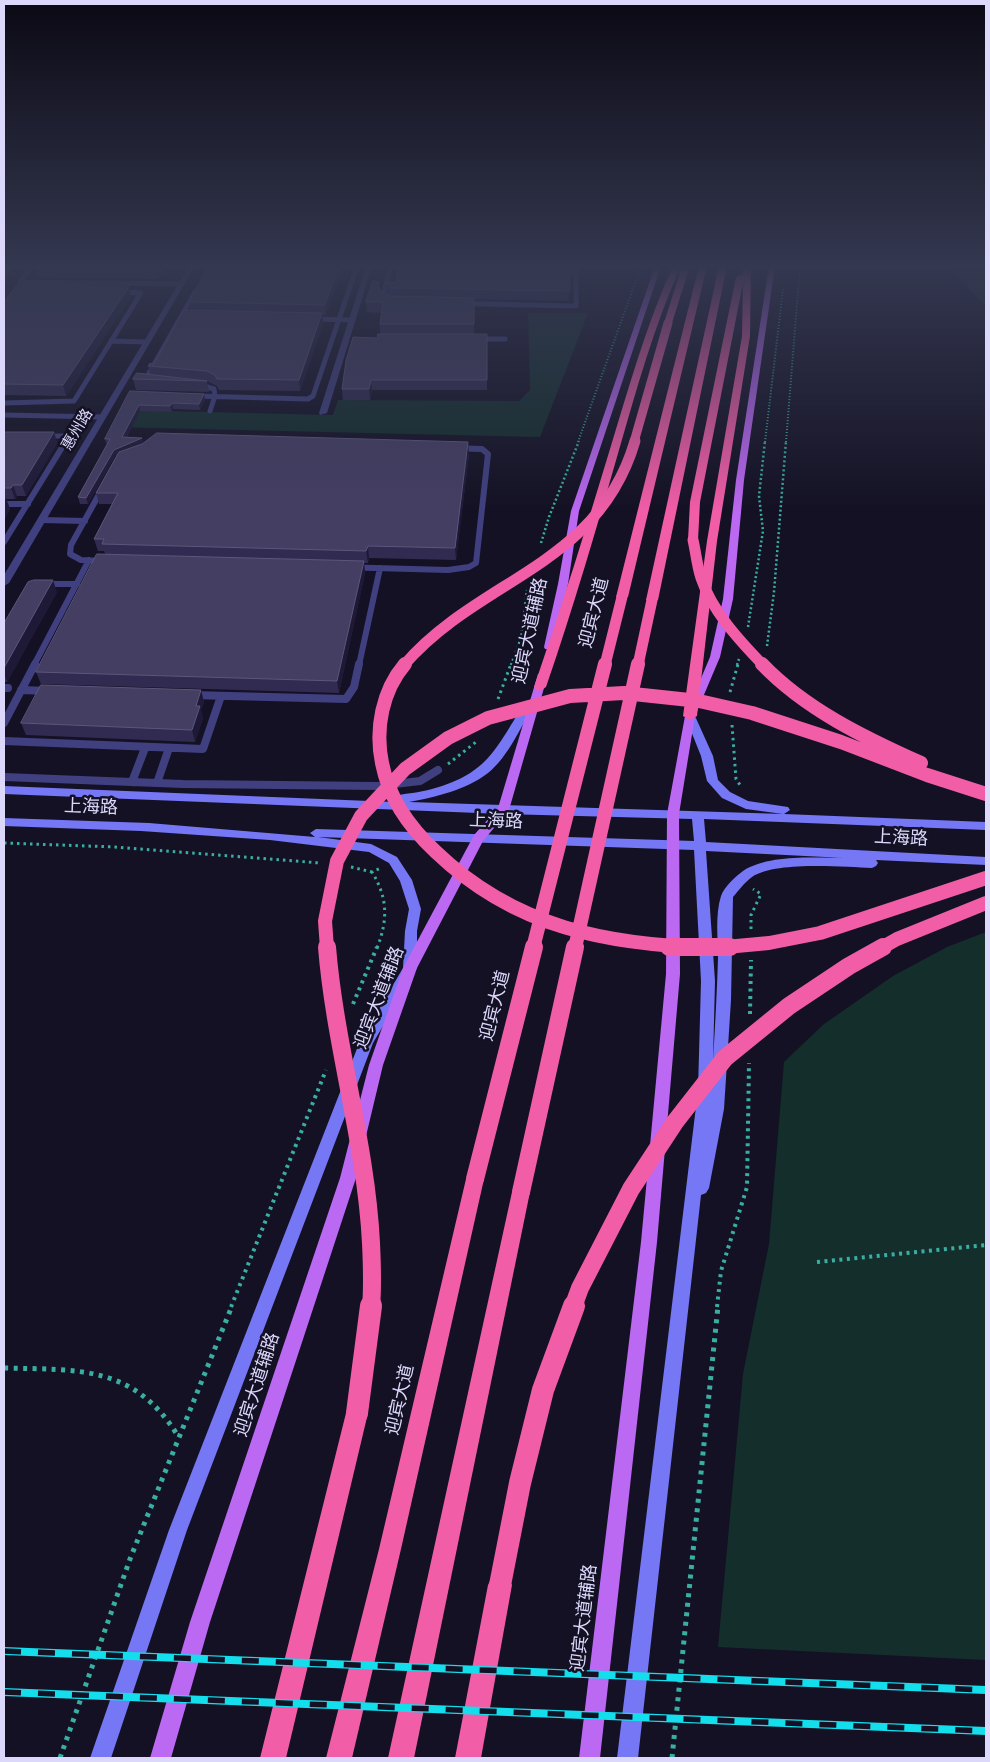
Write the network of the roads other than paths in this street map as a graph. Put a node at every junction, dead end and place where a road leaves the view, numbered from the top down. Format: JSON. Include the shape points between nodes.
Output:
{"nodes":[{"id":1,"x":107,"y":348,"type":"edge"},
{"id":2,"x":143,"y":348,"type":"edge"},
{"id":3,"x":162,"y":348,"type":"edge"},
{"id":4,"x":330,"y":348,"type":"edge"},
{"id":5,"x":343,"y":348,"type":"edge"},
{"id":6,"x":630,"y":348,"type":"edge"},
{"id":7,"x":645,"y":348,"type":"edge"},
{"id":8,"x":661,"y":348,"type":"edge"},
{"id":9,"x":683,"y":348,"type":"edge"},
{"id":10,"x":706,"y":348,"type":"edge"},
{"id":11,"x":727,"y":348,"type":"edge"},
{"id":12,"x":744,"y":348,"type":"edge"},
{"id":13,"x":760,"y":348,"type":"edge"},
{"id":14,"x":155,"y":383,"type":"edge"},
{"id":15,"x":190,"y":384,"type":"edge"},
{"id":16,"x":188,"y":396,"type":"edge"},
{"id":17,"x":215,"y":396,"type":"junction"},
{"id":18,"x":4,"y":403,"type":"edge"},
{"id":19,"x":210,"y":411,"type":"dead end"},
{"id":20,"x":323,"y":413,"type":"dead end"},
{"id":21,"x":4,"y":415,"type":"edge"},
{"id":22,"x":102,"y":417,"type":"junction"},
{"id":23,"x":41,"y":436,"type":"edge"},
{"id":24,"x":4,"y":504,"type":"edge"},
{"id":25,"x":28,"y":504,"type":"junction"},
{"id":26,"x":41,"y":520,"type":"junction"},
{"id":27,"x":85,"y":521,"type":"junction"},
{"id":28,"x":4,"y":542,"type":"edge"},
{"id":29,"x":89,"y":560,"type":"junction"},
{"id":30,"x":380,"y":568,"type":"junction"},
{"id":31,"x":4,"y":583,"type":"edge"},
{"id":32,"x":77,"y":584,"type":"junction"},
{"id":33,"x":37,"y":587,"type":"edge"},
{"id":34,"x":540,"y":687,"type":"junction"},
{"id":35,"x":21,"y":690,"type":"junction"},
{"id":36,"x":61,"y":691,"type":"edge"},
{"id":37,"x":181,"y":695,"type":"edge"},
{"id":38,"x":221,"y":696,"type":"junction"},
{"id":39,"x":690,"y":716,"type":"junction"},
{"id":40,"x":4,"y":723,"type":"edge"},
{"id":41,"x":4,"y":741,"type":"edge"},
{"id":42,"x":145,"y":748,"type":"junction"},
{"id":43,"x":169,"y":748,"type":"junction"},
{"id":44,"x":438,"y":770,"type":"dead end"},
{"id":45,"x":4,"y":778,"type":"edge"},
{"id":46,"x":132,"y":782,"type":"junction"},
{"id":47,"x":157,"y":783,"type":"junction"},
{"id":48,"x":986,"y":785,"type":"edge"},
{"id":49,"x":4,"y":790,"type":"edge"},
{"id":50,"x":986,"y":794,"type":"edge"},
{"id":51,"x":153,"y":796,"type":"junction"},
{"id":52,"x":503,"y":810,"type":"junction"},
{"id":53,"x":673,"y":814,"type":"junction"},
{"id":54,"x":698,"y":815,"type":"junction"},
{"id":55,"x":4,"y":822,"type":"edge"},
{"id":56,"x":986,"y":825,"type":"edge"},
{"id":57,"x":142,"y":827,"type":"junction"},
{"id":58,"x":478,"y":838,"type":"junction"},
{"id":59,"x":674,"y":845,"type":"junction"},
{"id":60,"x":700,"y":846,"type":"junction"},
{"id":61,"x":986,"y":863,"type":"edge"},
{"id":62,"x":986,"y":878,"type":"edge"},
{"id":63,"x":986,"y":903,"type":"edge"},
{"id":64,"x":410,"y":968,"type":"junction"},
{"id":65,"x":686,"y":1262,"type":"junction"},
{"id":66,"x":100,"y":1758,"type":"edge"},
{"id":67,"x":160,"y":1758,"type":"edge"},
{"id":68,"x":273,"y":1758,"type":"edge"},
{"id":69,"x":339,"y":1758,"type":"edge"},
{"id":70,"x":401,"y":1758,"type":"edge"},
{"id":71,"x":468,"y":1758,"type":"edge"},
{"id":72,"x":589,"y":1758,"type":"edge"},
{"id":73,"x":628,"y":1758,"type":"edge"}],
"edges":[{"from":1,"to":18,"type":"lane","via":[[74,401]]},
{"from":2,"to":22,"type":"street","name":"惠州路"},
{"from":3,"to":14,"type":"lane","via":[[143,381]]},
{"from":4,"to":17,"type":"lane","via":[[313,396]]},
{"from":5,"to":20,"type":"street"},
{"from":6,"to":34,"type":"main road","name":"迎宾大道辅路","via":[[575,511]]},
{"from":7,"to":34,"type":"highway","via":[[568,610]]},
{"from":8,"to":62,"type":"highway","bridge":true,"via":[[636,437],[620,482],[608,500],[583,530],[535,568],[459,615],[431,638],[403,666],[386,696],[378,734],[382,771],[404,818],[435,854],[486,893],[526,914],[567,929],[638,944],[696,949],[756,945],[819,933]]},
{"from":9,"to":69,"type":"highway","name":"迎宾大道","bridge":true,"via":[[475,1179]]},
{"from":10,"to":70,"type":"highway","bridge":true},
{"from":11,"to":48,"type":"highway","bridge":true,"via":[[695,502],[693,540],[701,579],[710,597],[732,631],[754,656],[783,683],[849,729],[923,763]]},
{"from":12,"to":39,"type":"highway","via":[[712,541]]},
{"from":13,"to":39,"type":"main road","name":"迎宾大道辅路","via":[[740,480],[728,599],[715,656]]},
{"from":15,"to":17,"type":"lane","via":[[209,386],[214,389]]},
{"from":16,"to":17,"type":"lane"},
{"from":17,"to":19,"type":"lane"},
{"from":21,"to":22,"type":"lane"},
{"from":22,"to":26,"type":"street","name":"惠州路"},
{"from":23,"to":25,"type":"lane","via":[[69,436]]},
{"from":24,"to":25,"type":"lane"},
{"from":25,"to":28,"type":"lane"},
{"from":26,"to":27,"type":"lane"},
{"from":26,"to":31,"type":"street","name":"惠州路"},
{"from":27,"to":29,"type":"lane","via":[[71,545],[70,554]]},
{"from":27,"to":30,"type":"lane","via":[[118,460],[159,440],[476,448],[486,451],[476,563],[453,570]]},
{"from":29,"to":30,"type":"lane"},
{"from":29,"to":32,"type":"lane"},
{"from":30,"to":38,"type":"lane","via":[[354,687],[346,698]]},
{"from":32,"to":33,"type":"lane","via":[[50,583]]},
{"from":32,"to":35,"type":"lane"},
{"from":34,"to":51,"type":"street","via":[[490,764],[476,775],[435,794],[408,799],[220,793]]},
{"from":34,"to":52,"type":"main road","name":"迎宾大道辅路"},
{"from":35,"to":36,"type":"lane"},
{"from":35,"to":40,"type":"lane"},
{"from":37,"to":38,"type":"lane"},
{"from":38,"to":43,"type":"lane","via":[[203,750]]},
{"from":39,"to":53,"type":"main road","name":"迎宾大道辅路"},
{"from":39,"to":56,"type":"street","via":[[713,780],[726,795],[746,805]]},
{"from":41,"to":42,"type":"lane"},
{"from":42,"to":43,"type":"lane"},
{"from":42,"to":46,"type":"lane"},
{"from":43,"to":47,"type":"lane"},
{"from":44,"to":47,"type":"lane","via":[[420,781],[386,786]]},
{"from":45,"to":46,"type":"lane"},
{"from":46,"to":47,"type":"lane"},
{"from":49,"to":51,"type":"street","name":"上海路"},
{"from":50,"to":68,"type":"highway","bridge":true,"via":[[752,713],[699,701],[624,693],[570,696],[488,718],[448,738],[405,769],[361,816],[337,862],[325,921],[330,986],[369,1200],[373,1289],[357,1413]]},
{"from":51,"to":52,"type":"street","name":"上海路"},
{"from":52,"to":53,"type":"street","name":"上海路"},
{"from":52,"to":58,"type":"main road","name":"迎宾大道辅路"},
{"from":53,"to":54,"type":"street","name":"上海路"},
{"from":53,"to":59,"type":"main road","name":"迎宾大道辅路"},
{"from":54,"to":56,"type":"street","name":"上海路"},
{"from":54,"to":60,"type":"street"},
{"from":55,"to":57,"type":"street","name":"上海路"},
{"from":57,"to":58,"type":"street","name":"上海路"},
{"from":57,"to":64,"type":"street","via":[[270,836],[371,848],[393,860],[406,880],[415,909]]},
{"from":58,"to":59,"type":"street","name":"上海路"},
{"from":58,"to":64,"type":"main road","name":"迎宾大道辅路"},
{"from":59,"to":60,"type":"street","name":"上海路"},
{"from":59,"to":72,"type":"main road","name":"迎宾大道辅路","via":[[673,974],[649,1242]]},
{"from":60,"to":61,"type":"street","name":"上海路"},
{"from":60,"to":65,"type":"street","via":[[708,981],[705,1080]]},
{"from":61,"to":65,"type":"street","via":[[809,862],[768,866],[749,873],[738,882],[728,896],[725,912],[724,1000],[717,1109]]},
{"from":63,"to":71,"type":"highway","bridge":true,"via":[[897,939],[789,1006],[725,1058],[631,1189],[580,1288],[543,1390],[520,1483]]},
{"from":64,"to":66,"type":"street","via":[[367,1041],[178,1530]]},
{"from":64,"to":67,"type":"main road","name":"迎宾大道辅路","via":[[376,1065],[348,1178],[200,1622]]},
{"from":65,"to":73,"type":"street"}]}
